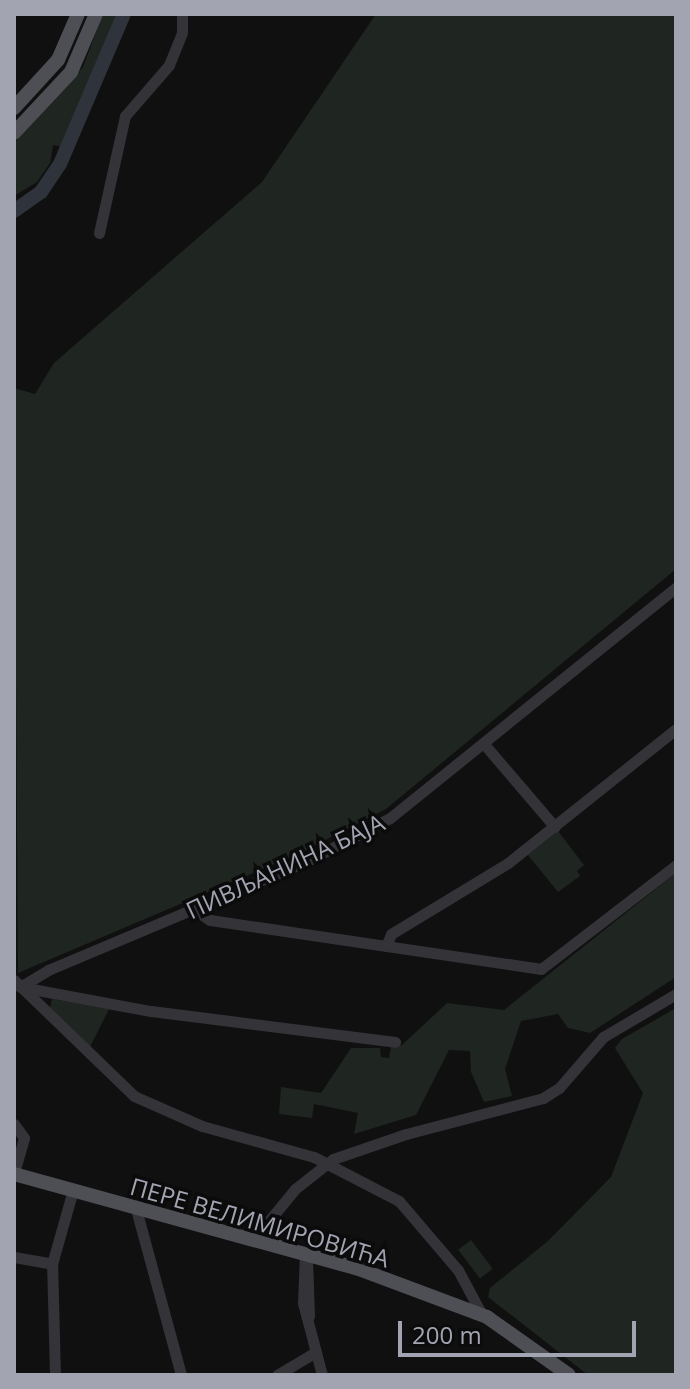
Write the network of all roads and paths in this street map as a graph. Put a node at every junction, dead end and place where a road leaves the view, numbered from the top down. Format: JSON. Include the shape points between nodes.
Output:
{"nodes":[{"id":1,"x":78,"y":14,"type":"edge"},
{"id":2,"x":96,"y":14,"type":"edge"},
{"id":3,"x":182,"y":14,"type":"edge"},
{"id":4,"x":14,"y":108,"type":"edge"},
{"id":5,"x":14,"y":133,"type":"edge"},
{"id":6,"x":99,"y":233,"type":"dead end"},
{"id":7,"x":676,"y":587,"type":"edge"},
{"id":8,"x":676,"y":729,"type":"edge"},
{"id":9,"x":484,"y":744,"type":"junction"},
{"id":10,"x":555,"y":827,"type":"junction"},
{"id":11,"x":676,"y":865,"type":"edge"},
{"id":12,"x":194,"y":909,"type":"junction"},
{"id":13,"x":386,"y":946,"type":"junction"},
{"id":14,"x":17,"y":984,"type":"edge"},
{"id":15,"x":676,"y":994,"type":"edge"},
{"id":16,"x":395,"y":1042,"type":"dead end"},
{"id":17,"x":14,"y":1124,"type":"edge"},
{"id":18,"x":326,"y":1163,"type":"junction"},
{"id":19,"x":14,"y":1174,"type":"edge"},
{"id":20,"x":73,"y":1190,"type":"junction"},
{"id":21,"x":136,"y":1209,"type":"junction"},
{"id":22,"x":254,"y":1239,"type":"junction"},
{"id":23,"x":305,"y":1253,"type":"junction"},
{"id":24,"x":14,"y":1257,"type":"edge"},
{"id":25,"x":328,"y":1259,"type":"junction"},
{"id":26,"x":52,"y":1264,"type":"junction"},
{"id":27,"x":311,"y":1282,"type":"junction"},
{"id":28,"x":482,"y":1315,"type":"junction"},
{"id":29,"x":308,"y":1321,"type":"junction"},
{"id":30,"x":314,"y":1353,"type":"junction"},
{"id":31,"x":55,"y":1375,"type":"edge"},
{"id":32,"x":181,"y":1375,"type":"edge"},
{"id":33,"x":277,"y":1375,"type":"edge"},
{"id":34,"x":322,"y":1375,"type":"edge"},
{"id":35,"x":569,"y":1375,"type":"edge"}],
"edges":[{"from":1,"to":4,"type":"main road","via":[[58,60]]},
{"from":2,"to":5,"type":"main road","via":[[71,72]]},
{"from":3,"to":6,"type":"street","via":[[182,32],[169,65],[125,116]]},
{"from":7,"to":9,"type":"street","name":"ПИВЉАНИНА БАЈА"},
{"from":8,"to":10,"type":"street"},
{"from":9,"to":10,"type":"street"},
{"from":9,"to":12,"type":"street","name":"ПИВЉАНИНА БАЈА","via":[[383,822]]},
{"from":10,"to":13,"type":"street","via":[[503,866],[391,934]]},
{"from":11,"to":13,"type":"street","via":[[545,968]]},
{"from":12,"to":13,"type":"street","via":[[210,920]]},
{"from":12,"to":14,"type":"street","name":"ПИВЉАНИНА БАЈА"},
{"from":14,"to":16,"type":"street","via":[[151,1011]]},
{"from":14,"to":18,"type":"street","via":[[134,1096],[202,1126]]},
{"from":15,"to":18,"type":"street","via":[[603,1037],[559,1088],[543,1098],[393,1137]]},
{"from":17,"to":19,"type":"street","via":[[24,1138]]},
{"from":18,"to":22,"type":"street","via":[[295,1189]]},
{"from":18,"to":28,"type":"street","via":[[415,1215],[475,1294]]},
{"from":19,"to":20,"type":"main road","name":"ПЕРЕ ВЕЛИМИРОВИЋА"},
{"from":20,"to":21,"type":"main road","name":"ПЕРЕ ВЕЛИМИРОВИЋА"},
{"from":20,"to":26,"type":"street"},
{"from":21,"to":22,"type":"main road","name":"ПЕРЕ ВЕЛИМИРОВИЋА"},
{"from":21,"to":32,"type":"street"},
{"from":22,"to":23,"type":"main road","name":"ПЕРЕ ВЕЛИМИРОВИЋА"},
{"from":23,"to":25,"type":"main road","name":"ПЕРЕ ВЕЛИМИРОВИЋА"},
{"from":23,"to":27,"type":"street"},
{"from":23,"to":29,"type":"street","via":[[302,1290]]},
{"from":24,"to":26,"type":"street"},
{"from":25,"to":27,"type":"street"},
{"from":25,"to":28,"type":"main road","name":"ПЕРЕ ВЕЛИМИРОВИЋА"},
{"from":26,"to":31,"type":"street"},
{"from":27,"to":29,"type":"street"},
{"from":28,"to":35,"type":"main road","name":"ПЕРЕ ВЕЛИМИРОВИЋА"},
{"from":29,"to":30,"type":"street"},
{"from":30,"to":33,"type":"street"},
{"from":30,"to":34,"type":"street"}]}
